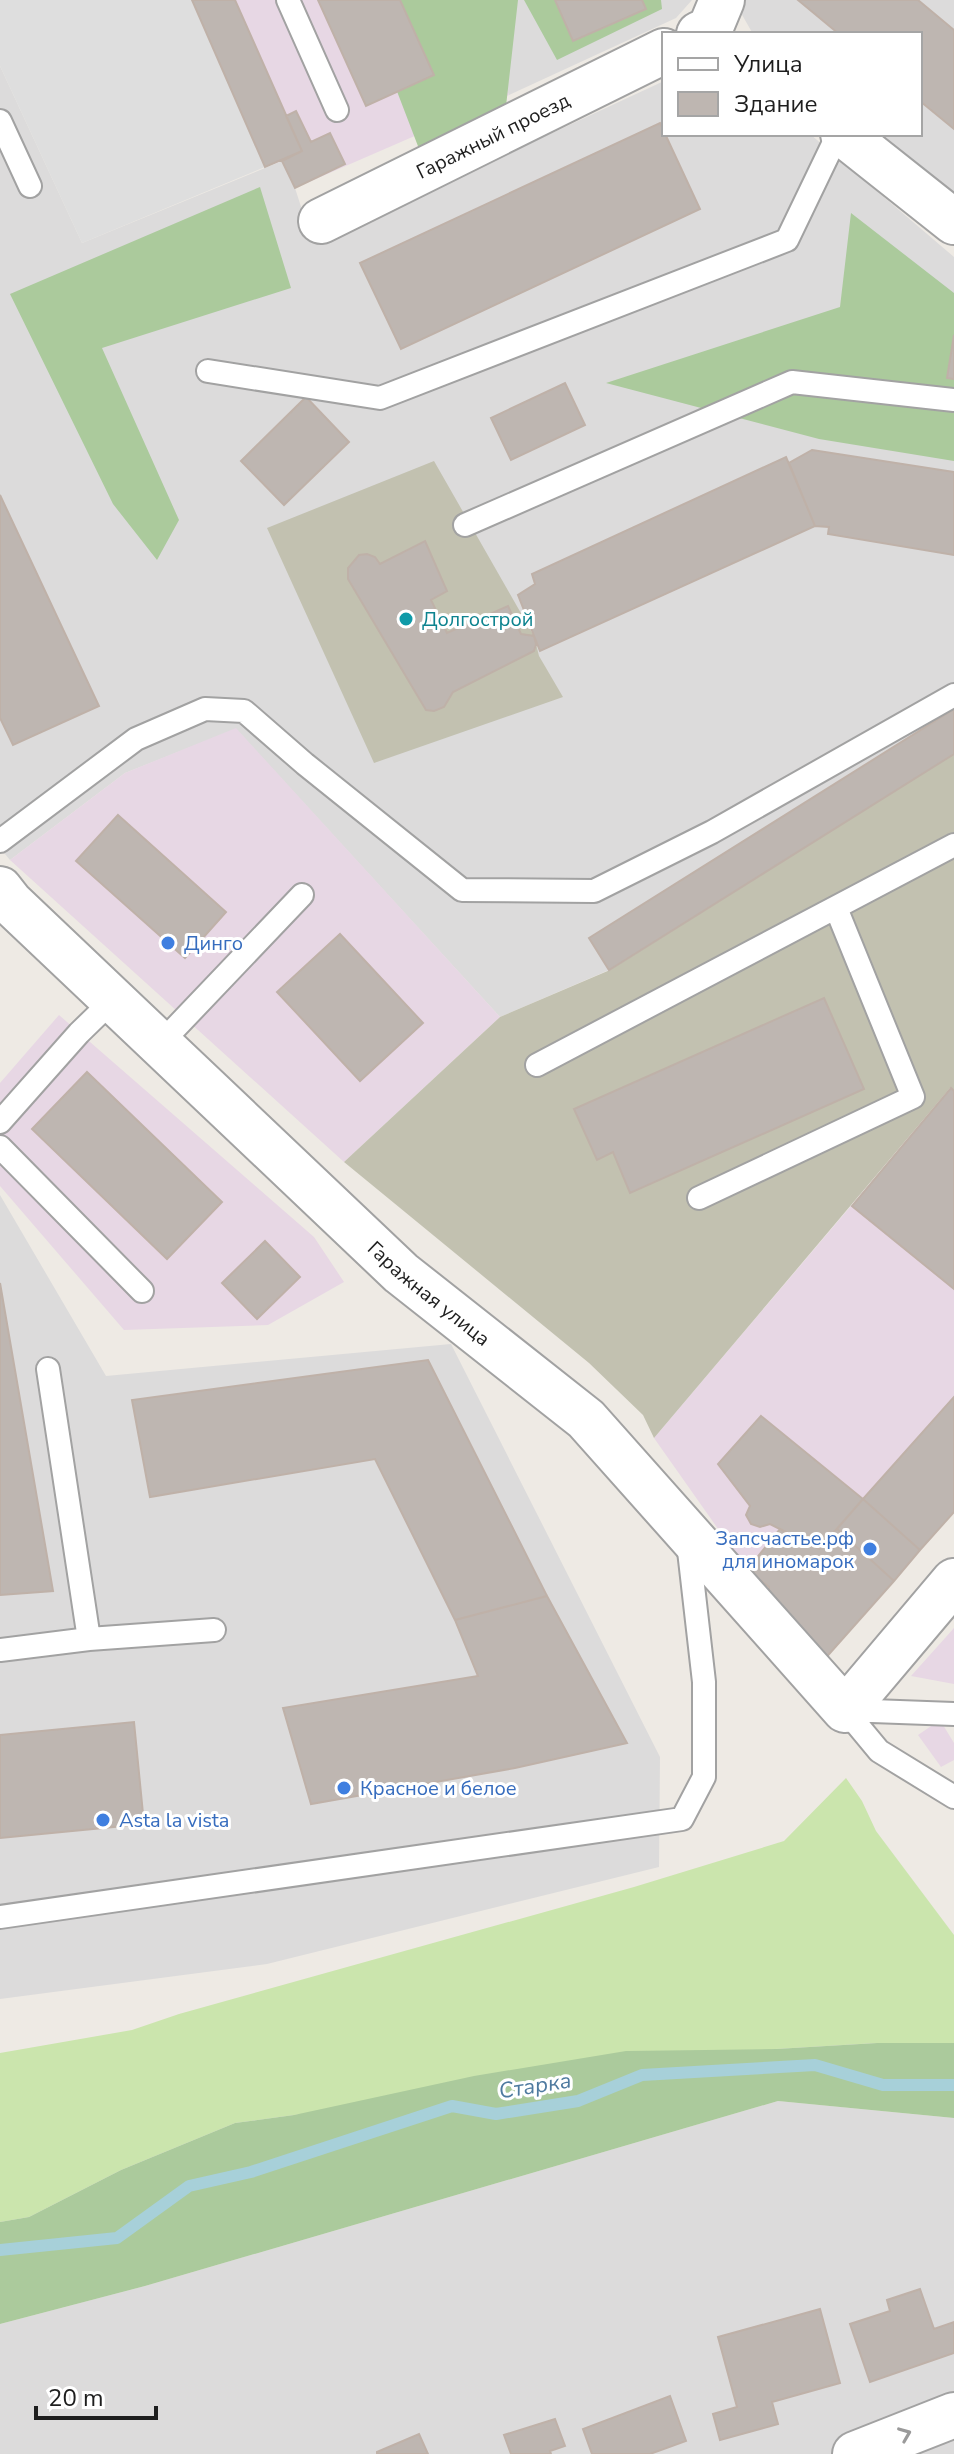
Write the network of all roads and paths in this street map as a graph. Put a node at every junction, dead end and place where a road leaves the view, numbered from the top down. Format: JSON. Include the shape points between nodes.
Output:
{"nodes":[{"id":1,"x":288,"y":0,"type":"edge"},
{"id":2,"x":662,"y":52,"type":"edge"},
{"id":3,"x":337,"y":110,"type":"dead end"},
{"id":4,"x":0,"y":121,"type":"edge"},
{"id":5,"x":839,"y":136,"type":"edge"},
{"id":6,"x":843,"y":136,"type":"edge"},
{"id":7,"x":30,"y":186,"type":"dead end"},
{"id":8,"x":321,"y":221,"type":"dead end"},
{"id":9,"x":954,"y":222,"type":"edge"},
{"id":10,"x":208,"y":371,"type":"dead end"},
{"id":11,"x":954,"y":400,"type":"edge"},
{"id":12,"x":465,"y":525,"type":"dead end"},
{"id":13,"x":954,"y":695,"type":"edge"},
{"id":14,"x":0,"y":841,"type":"edge"},
{"id":15,"x":954,"y":845,"type":"edge"},
{"id":16,"x":0,"y":889,"type":"edge"},
{"id":17,"x":302,"y":895,"type":"dead end"},
{"id":18,"x":836,"y":908,"type":"junction"},
{"id":19,"x":113,"y":1000,"type":"junction"},
{"id":20,"x":160,"y":1044,"type":"junction"},
{"id":21,"x":537,"y":1065,"type":"dead end"},
{"id":22,"x":0,"y":1122,"type":"edge"},
{"id":23,"x":0,"y":1147,"type":"edge"},
{"id":24,"x":699,"y":1198,"type":"dead end"},
{"id":25,"x":142,"y":1291,"type":"dead end"},
{"id":26,"x":48,"y":1369,"type":"dead end"},
{"id":27,"x":687,"y":1533,"type":"junction"},
{"id":28,"x":954,"y":1581,"type":"edge"},
{"id":29,"x":214,"y":1630,"type":"dead end"},
{"id":30,"x":89,"y":1639,"type":"junction"},
{"id":31,"x":0,"y":1650,"type":"edge"},
{"id":32,"x":845,"y":1710,"type":"junction"},
{"id":33,"x":954,"y":1714,"type":"edge"},
{"id":34,"x":954,"y":1797,"type":"edge"},
{"id":35,"x":0,"y":1917,"type":"edge"},
{"id":36,"x":954,"y":2415,"type":"edge"},
{"id":37,"x":855,"y":2454,"type":"edge"}],
"edges":[{"from":1,"to":3,"type":"lane"},
{"from":2,"to":8,"type":"street","name":"Гаражный проезд"},
{"from":4,"to":7,"type":"lane"},
{"from":5,"to":10,"type":"lane","via":[[787,240],[380,398]]},
{"from":6,"to":9,"type":"street"},
{"from":11,"to":12,"type":"lane","via":[[792,382]]},
{"from":13,"to":14,"type":"lane","via":[[712,832],[594,891],[462,890],[244,711],[205,709],[136,739]]},
{"from":15,"to":18,"type":"lane"},
{"from":16,"to":19,"type":"street","name":"Гаражная улица"},
{"from":17,"to":20,"type":"lane"},
{"from":18,"to":21,"type":"lane"},
{"from":18,"to":24,"type":"lane","via":[[913,1097]]},
{"from":19,"to":20,"type":"street","name":"Гаражная улица"},
{"from":19,"to":22,"type":"lane"},
{"from":20,"to":27,"type":"street","name":"Гаражная улица","via":[[401,1273],[586,1419]]},
{"from":23,"to":25,"type":"lane"},
{"from":26,"to":30,"type":"lane"},
{"from":27,"to":32,"type":"street","name":"Гаражная улица"},
{"from":27,"to":35,"type":"lane","via":[[704,1682],[704,1777],[682,1819]]},
{"from":28,"to":32,"type":"street"},
{"from":29,"to":30,"type":"lane"},
{"from":30,"to":31,"type":"lane"},
{"from":32,"to":33,"type":"lane"},
{"from":32,"to":34,"type":"lane","via":[[879,1751]]},
{"from":37,"to":36,"type":"street","one_way":true}]}
